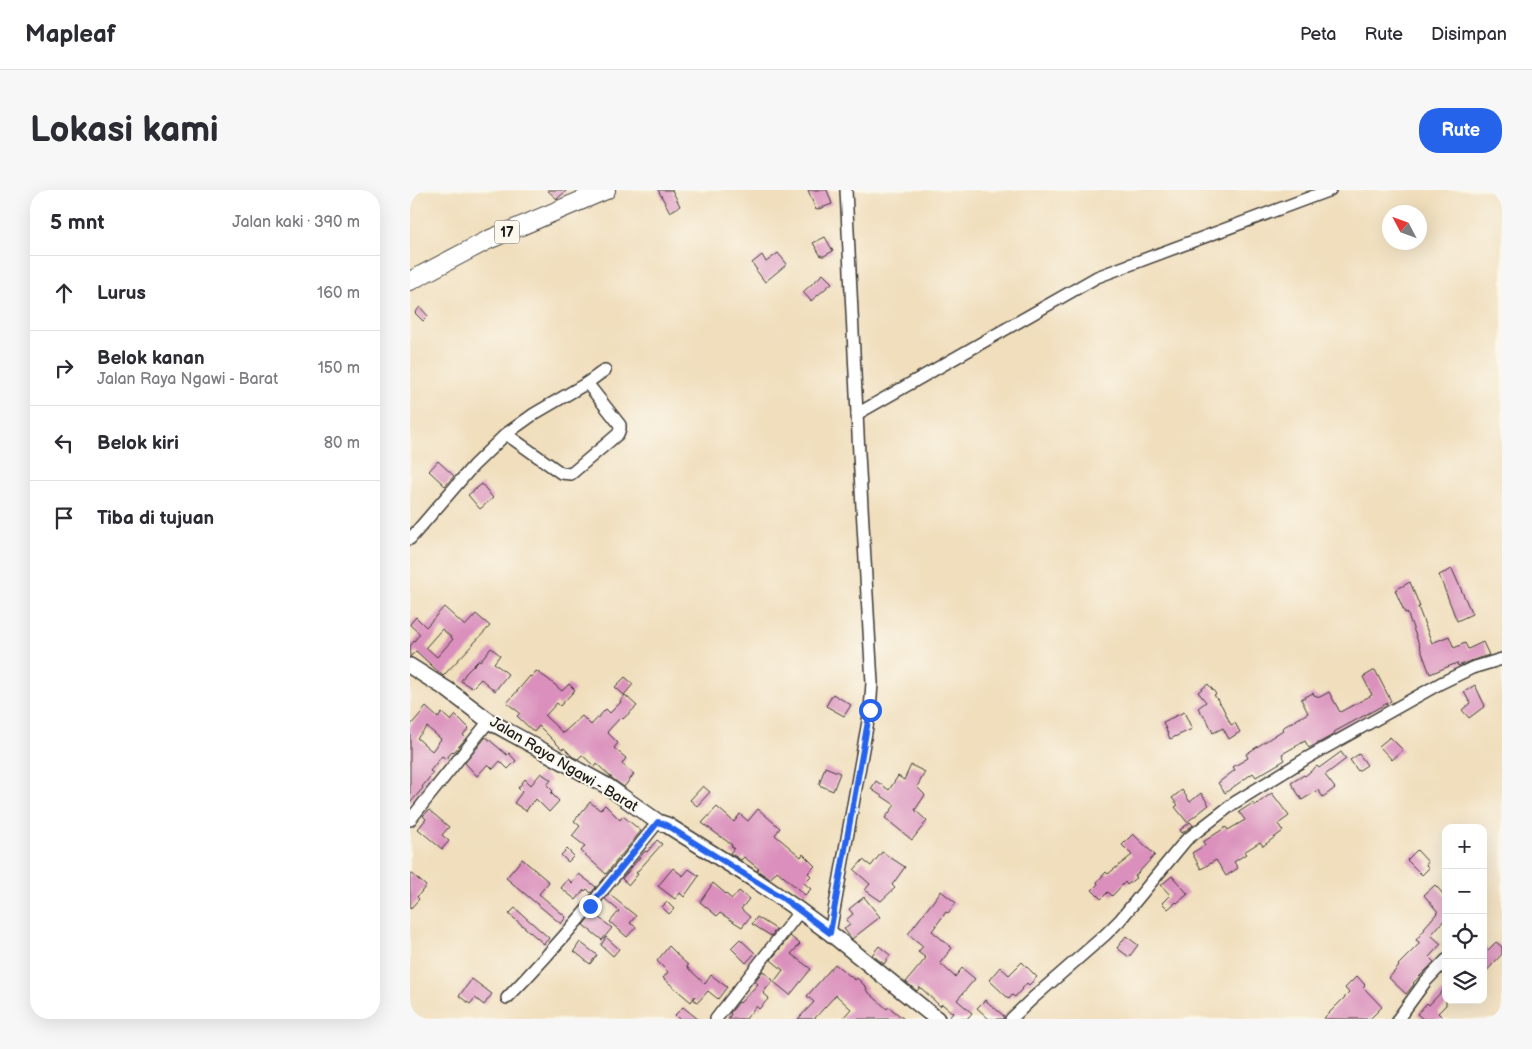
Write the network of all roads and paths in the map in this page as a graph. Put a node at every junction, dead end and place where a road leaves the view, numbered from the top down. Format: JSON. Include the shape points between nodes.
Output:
{"nodes":[{"id":1,"x":606,"y":190,"type":"edge"},
{"id":2,"x":846,"y":190,"type":"edge"},
{"id":3,"x":1330,"y":190,"type":"edge"},
{"id":4,"x":410,"y":280,"type":"edge"},
{"id":5,"x":605,"y":370,"type":"dead end"},
{"id":6,"x":587,"y":383,"type":"junction"},
{"id":7,"x":857,"y":414,"type":"junction"},
{"id":8,"x":506,"y":434,"type":"junction"},
{"id":9,"x":410,"y":539,"type":"edge"},
{"id":10,"x":1502,"y":658,"type":"edge"},
{"id":11,"x":410,"y":666,"type":"edge"},
{"id":12,"x":489,"y":721,"type":"junction"},
{"id":13,"x":410,"y":820,"type":"edge"},
{"id":14,"x":658,"y":822,"type":"junction"},
{"id":15,"x":800,"y":911,"type":"junction"},
{"id":16,"x":830,"y":933,"type":"junction"},
{"id":17,"x":1442,"y":964,"type":"edge"},
{"id":18,"x":506,"y":998,"type":"dead end"},
{"id":19,"x":716,"y":1019,"type":"edge"},
{"id":20,"x":937,"y":1019,"type":"edge"},
{"id":21,"x":1011,"y":1019,"type":"edge"},
{"id":22,"x":1398,"y":1019,"type":"edge"}],
"edges":[{"from":1,"to":4,"type":"highway","number":"17","via":[[488,240]]},
{"from":2,"to":7,"type":"street"},
{"from":3,"to":7,"type":"street","via":[[1097,277]]},
{"from":5,"to":6,"type":"street"},
{"from":6,"to":8,"type":"street"},
{"from":6,"to":8,"type":"street","via":[[620,425],[620,430],[571,474],[561,472]]},
{"from":7,"to":16,"type":"street","via":[[872,697]]},
{"from":8,"to":9,"type":"street","via":[[473,466]]},
{"from":10,"to":21,"type":"street","via":[[1472,668],[1410,700],[1307,758],[1220,813],[1186,840],[1105,935]]},
{"from":11,"to":12,"type":"main road","name":"Jalan Raya Ngawi - Barat"},
{"from":12,"to":13,"type":"street"},
{"from":12,"to":14,"type":"main road","name":"Jalan Raya Ngawi - Barat","via":[[607,786]]},
{"from":14,"to":15,"type":"main road","name":"Jalan Raya Ngawi - Barat"},
{"from":14,"to":18,"type":"street","via":[[540,964]]},
{"from":15,"to":16,"type":"main road","name":"Jalan Raya Ngawi - Barat"},
{"from":15,"to":19,"type":"street"},
{"from":16,"to":20,"type":"main road","name":"Jalan Raya Ngawi - Barat"},
{"from":17,"to":22,"type":"street"}]}
